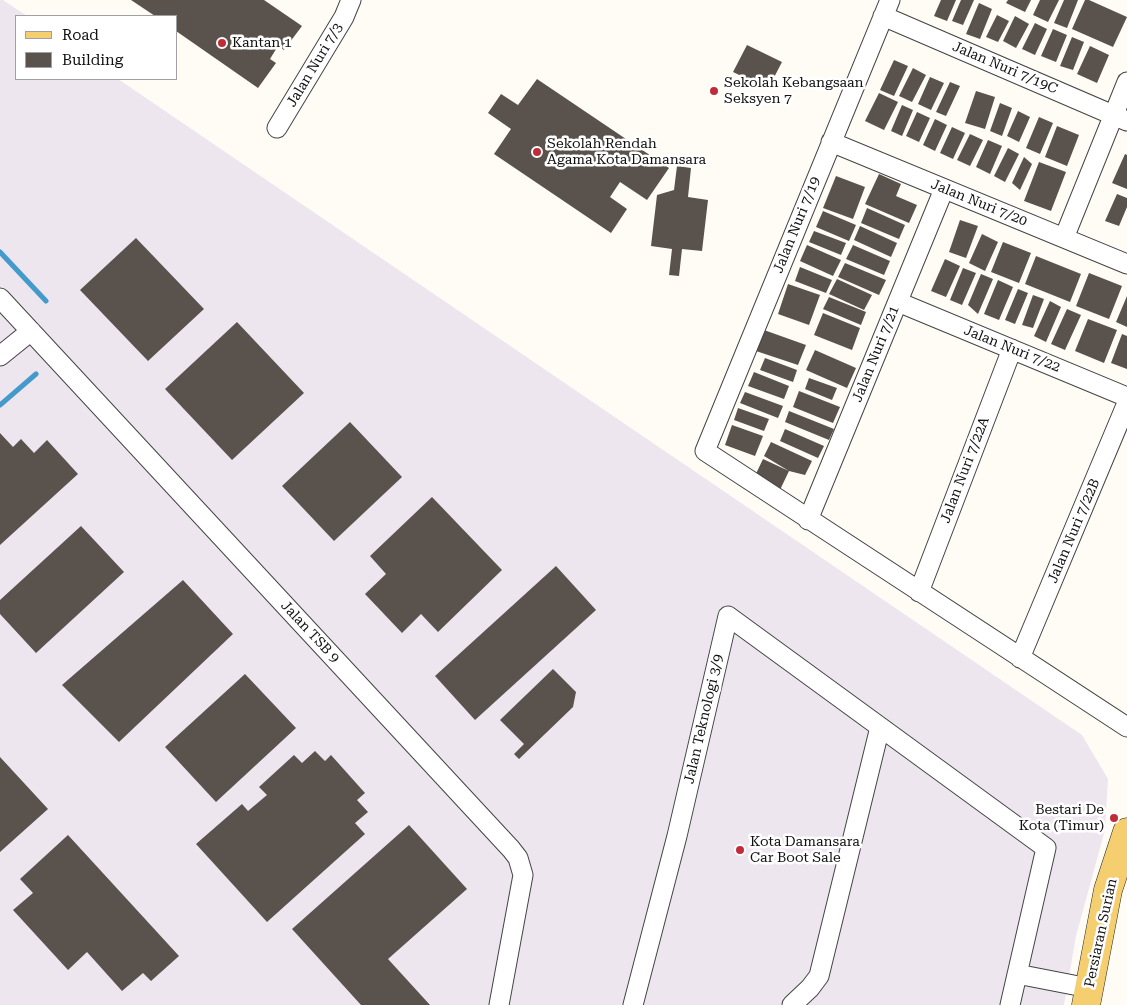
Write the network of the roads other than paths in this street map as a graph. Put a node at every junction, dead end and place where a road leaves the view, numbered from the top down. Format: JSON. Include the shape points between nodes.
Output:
{"nodes":[{"id":1,"x":351,"y":0,"type":"edge"},
{"id":2,"x":887,"y":8,"type":"edge"},
{"id":3,"x":1127,"y":82,"type":"edge"},
{"id":4,"x":1120,"y":118,"type":"edge"},
{"id":5,"x":277,"y":128,"type":"dead end"},
{"id":6,"x":831,"y":142,"type":"junction"},
{"id":7,"x":944,"y":189,"type":"junction"},
{"id":8,"x":1064,"y":238,"type":"junction"},
{"id":9,"x":1127,"y":264,"type":"edge"},
{"id":10,"x":0,"y":298,"type":"edge"},
{"id":11,"x":898,"y":302,"type":"junction"},
{"id":12,"x":31,"y":331,"type":"junction"},
{"id":13,"x":1012,"y":349,"type":"junction"},
{"id":14,"x":0,"y":356,"type":"edge"},
{"id":15,"x":1127,"y":396,"type":"edge"},
{"id":16,"x":1127,"y":404,"type":"edge"},
{"id":17,"x":808,"y":520,"type":"junction"},
{"id":18,"x":919,"y":592,"type":"junction"},
{"id":19,"x":1020,"y":658,"type":"junction"},
{"id":20,"x":880,"y":727,"type":"junction"},
{"id":21,"x":1127,"y":727,"type":"edge"},
{"id":22,"x":1127,"y":832,"type":"edge"},
{"id":23,"x":1017,"y":974,"type":"junction"},
{"id":24,"x":1087,"y":996,"type":"edge"},
{"id":25,"x":499,"y":1005,"type":"edge"},
{"id":26,"x":633,"y":1005,"type":"edge"},
{"id":27,"x":792,"y":1005,"type":"edge"},
{"id":28,"x":1010,"y":1005,"type":"edge"}],
"edges":[{"from":1,"to":5,"type":"street","name":"Jalan Nuri 7/3"},
{"from":2,"to":4,"type":"street","name":"Jalan Nuri 7/19C"},
{"from":2,"to":6,"type":"street","name":"Jalan Nuri 7/19"},
{"from":3,"to":4,"type":"street"},
{"from":4,"to":8,"type":"street"},
{"from":6,"to":7,"type":"street","name":"Jalan Nuri 7/20"},
{"from":6,"to":17,"type":"street","name":"Jalan Nuri 7/19","via":[[705,451]]},
{"from":7,"to":8,"type":"street","name":"Jalan Nuri 7/20"},
{"from":7,"to":11,"type":"street","name":"Jalan Nuri 7/21"},
{"from":8,"to":9,"type":"street","name":"Jalan Nuri 7/20"},
{"from":10,"to":12,"type":"street","name":"Jalan TSB 9"},
{"from":11,"to":13,"type":"street","name":"Jalan Nuri 7/22"},
{"from":11,"to":17,"type":"street","name":"Jalan Nuri 7/21"},
{"from":12,"to":14,"type":"street"},
{"from":12,"to":25,"type":"street","name":"Jalan TSB 9","via":[[518,858],[523,875]]},
{"from":13,"to":15,"type":"street","name":"Jalan Nuri 7/22"},
{"from":13,"to":18,"type":"street","name":"Jalan Nuri 7/22A"},
{"from":16,"to":19,"type":"street","name":"Jalan Nuri 7/22B"},
{"from":17,"to":18,"type":"street"},
{"from":18,"to":19,"type":"street"},
{"from":19,"to":21,"type":"street"},
{"from":20,"to":23,"type":"street","name":"Jalan Teknologi 3/9","via":[[1046,848]]},
{"from":20,"to":26,"type":"street","name":"Jalan Teknologi 3/9","via":[[728,616],[677,836]]},
{"from":20,"to":27,"type":"street","via":[[819,976]]},
{"from":22,"to":24,"type":"main road","name":"Persiaran Surian","via":[[1108,890]]},
{"from":23,"to":24,"type":"street"},
{"from":23,"to":28,"type":"street","name":"Jalan Teknologi 3/9"}]}
